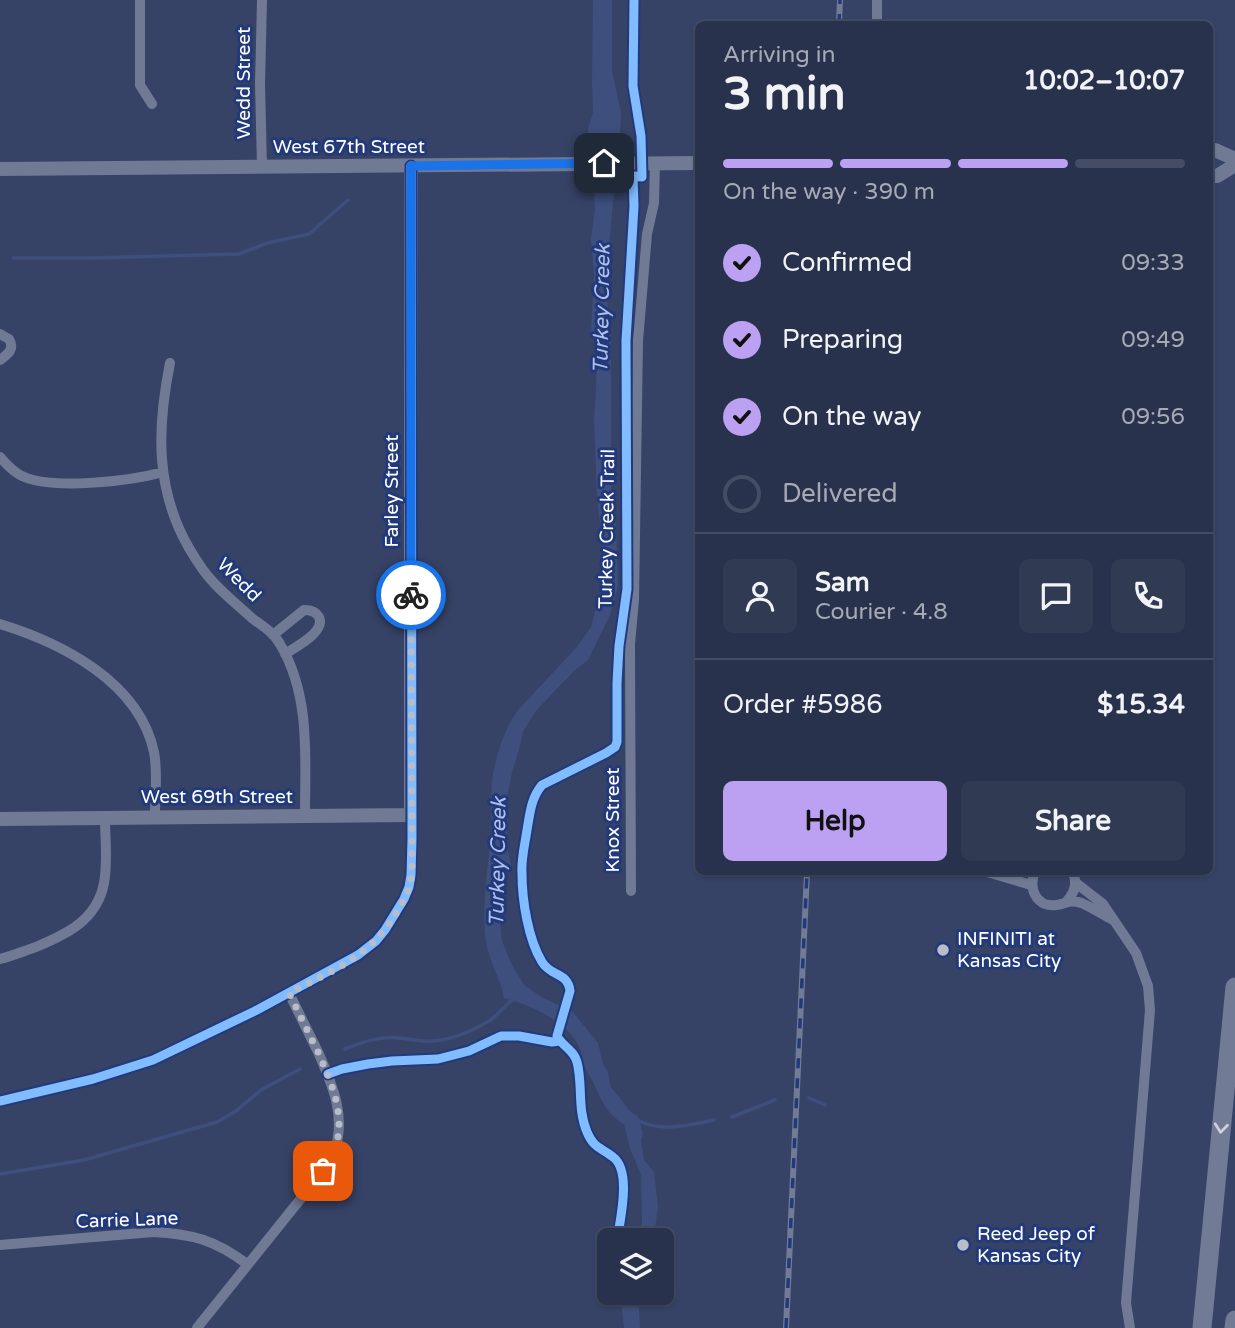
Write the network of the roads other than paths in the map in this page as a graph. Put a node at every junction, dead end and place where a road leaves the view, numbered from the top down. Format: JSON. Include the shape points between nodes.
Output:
{"nodes":[{"id":1,"x":140,"y":0,"type":"edge"},
{"id":2,"x":262,"y":0,"type":"edge"},
{"id":3,"x":877,"y":0,"type":"edge"},
{"id":4,"x":877,"y":21,"type":"edge"},
{"id":5,"x":152,"y":104,"type":"dead end"},
{"id":6,"x":1213,"y":150,"type":"edge"},
{"id":7,"x":1235,"y":159,"type":"edge"},
{"id":8,"x":655,"y":163,"type":"junction"},
{"id":9,"x":695,"y":163,"type":"edge"},
{"id":10,"x":1235,"y":165,"type":"edge"},
{"id":11,"x":411,"y":166,"type":"junction"},
{"id":12,"x":262,"y":167,"type":"junction"},
{"id":13,"x":0,"y":169,"type":"edge"},
{"id":14,"x":1213,"y":176,"type":"edge"},
{"id":15,"x":0,"y":334,"type":"edge"},
{"id":16,"x":0,"y":360,"type":"edge"},
{"id":17,"x":170,"y":363,"type":"dead end"},
{"id":18,"x":0,"y":457,"type":"edge"},
{"id":19,"x":163,"y":472,"type":"junction"},
{"id":20,"x":0,"y":624,"type":"edge"},
{"id":21,"x":273,"y":635,"type":"junction"},
{"id":22,"x":285,"y":654,"type":"junction"},
{"id":23,"x":411,"y":815,"type":"junction"},
{"id":24,"x":155,"y":816,"type":"junction"},
{"id":25,"x":305,"y":816,"type":"junction"},
{"id":26,"x":105,"y":818,"type":"junction"},
{"id":27,"x":0,"y":819,"type":"edge"},
{"id":28,"x":997,"y":875,"type":"edge"},
{"id":29,"x":1033,"y":875,"type":"edge"},
{"id":30,"x":1073,"y":875,"type":"edge"},
{"id":31,"x":1076,"y":883,"type":"junction"},
{"id":32,"x":1031,"y":885,"type":"junction"},
{"id":33,"x":631,"y":891,"type":"dead end"},
{"id":34,"x":1067,"y":901,"type":"junction"},
{"id":35,"x":1113,"y":920,"type":"junction"},
{"id":36,"x":0,"y":959,"type":"edge"},
{"id":37,"x":1235,"y":987,"type":"edge"},
{"id":38,"x":289,"y":993,"type":"junction"},
{"id":39,"x":0,"y":1101,"type":"edge"},
{"id":40,"x":0,"y":1245,"type":"edge"},
{"id":41,"x":247,"y":1264,"type":"junction"},
{"id":42,"x":1235,"y":1320,"type":"edge"},
{"id":43,"x":197,"y":1328,"type":"edge"},
{"id":44,"x":1130,"y":1328,"type":"edge"},
{"id":45,"x":1202,"y":1328,"type":"edge"},
{"id":46,"x":1234,"y":1328,"type":"edge"}],
"edges":[{"from":1,"to":5,"type":"street","via":[[140,85]]},
{"from":2,"to":12,"type":"street","name":"Wedd Street"},
{"from":3,"to":4,"type":"street"},
{"from":6,"to":7,"type":"street"},
{"from":8,"to":9,"type":"street","name":"West 67th Street"},
{"from":8,"to":11,"type":"street","name":"West 67th Street"},
{"from":8,"to":33,"type":"street","name":"Knox Street","via":[[638,341],[630,644]]},
{"from":10,"to":14,"type":"street"},
{"from":11,"to":12,"type":"street","name":"West 67th Street"},
{"from":11,"to":23,"type":"street","name":"Farley Street"},
{"from":12,"to":13,"type":"street","name":"West 67th Street"},
{"from":15,"to":16,"type":"street","via":[[11,346]]},
{"from":17,"to":19,"type":"street","name":"Wedd","via":[[162,412]]},
{"from":18,"to":19,"type":"street","via":[[20,475],[41,482],[109,481]]},
{"from":19,"to":21,"type":"street","name":"Wedd","via":[[179,531],[194,557],[211,581]]},
{"from":20,"to":24,"type":"street","via":[[70,653],[132,704],[154,752]]},
{"from":21,"to":22,"type":"street","name":"Wedd"},
{"from":21,"to":22,"type":"street","via":[[304,610],[319,617],[316,632]]},
{"from":22,"to":25,"type":"street","name":"Wedd","via":[[302,702]]},
{"from":23,"to":25,"type":"street","name":"West 69th Street"},
{"from":23,"to":38,"type":"street","via":[[409,887],[385,930],[358,955]]},
{"from":24,"to":25,"type":"street","name":"West 69th Street"},
{"from":24,"to":26,"type":"street","name":"West 69th Street"},
{"from":26,"to":27,"type":"street","name":"West 69th Street"},
{"from":26,"to":36,"type":"street","via":[[104,882],[96,904],[72,930]]},
{"from":28,"to":32,"type":"street"},
{"from":29,"to":32,"type":"street"},
{"from":30,"to":31,"type":"street"},
{"from":31,"to":34,"type":"street"},
{"from":31,"to":35,"type":"street","via":[[1103,904]]},
{"from":32,"to":34,"type":"street","via":[[1036,898],[1048,905]]},
{"from":34,"to":35,"type":"street","via":[[1082,903]]},
{"from":35,"to":44,"type":"street","via":[[1136,953],[1148,986],[1150,1010],[1126,1303]]},
{"from":37,"to":45,"type":"highway","one_way":true},
{"from":38,"to":39,"type":"street","via":[[153,1060]]},
{"from":38,"to":41,"type":"street","via":[[336,1095],[338,1135],[334,1154],[323,1171]]},
{"from":40,"to":41,"type":"street","name":"Carrie Lane","via":[[178,1233],[213,1243]]},
{"from":41,"to":43,"type":"street"},
{"from":42,"to":46,"type":"highway"}]}
